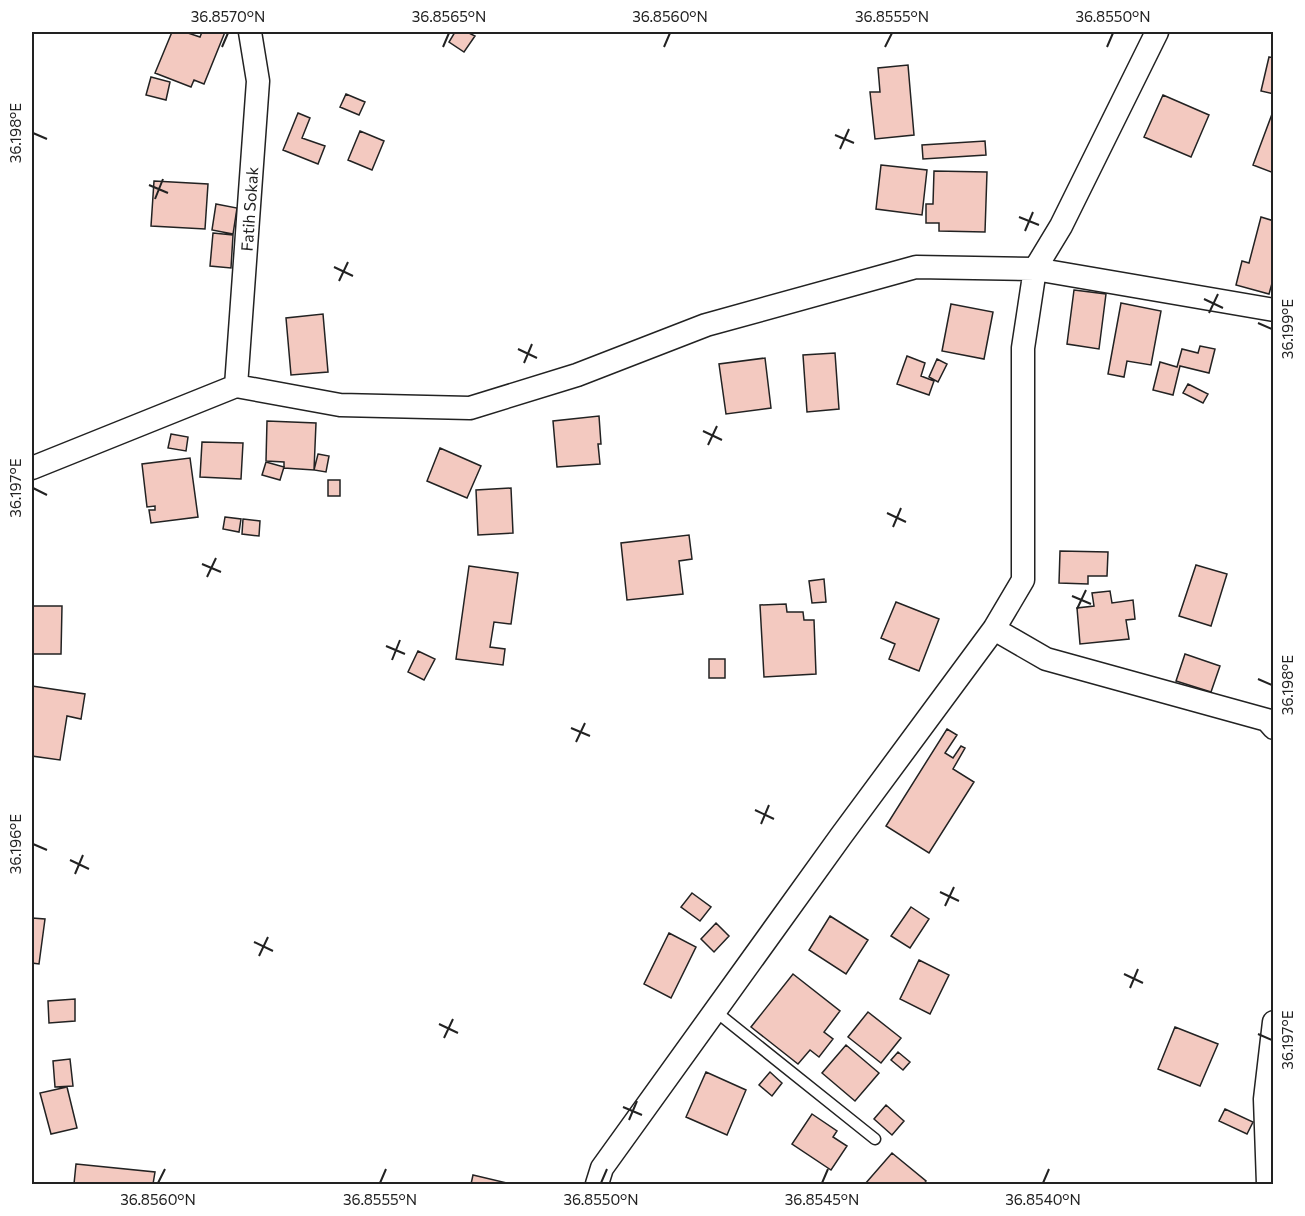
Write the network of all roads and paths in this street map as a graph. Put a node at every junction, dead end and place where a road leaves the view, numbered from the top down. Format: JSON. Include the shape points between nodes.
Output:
{"nodes":[{"id":1,"x":250,"y":32,"type":"edge"},
{"id":2,"x":1157,"y":32,"type":"edge"},
{"id":3,"x":1035,"y":269,"type":"junction"},
{"id":4,"x":1274,"y":310,"type":"edge"},
{"id":5,"x":236,"y":386,"type":"junction"},
{"id":6,"x":32,"y":468,"type":"edge"},
{"id":7,"x":994,"y":629,"type":"junction"},
{"id":8,"x":1274,"y":728,"type":"edge"},
{"id":9,"x":715,"y":1011,"type":"junction"},
{"id":10,"x":1274,"y":1022,"type":"edge"},
{"id":11,"x":875,"y":1139,"type":"dead end"},
{"id":12,"x":597,"y":1185,"type":"edge"},
{"id":13,"x":1268,"y":1185,"type":"edge"}],
"edges":[{"from":1,"to":5,"type":"street","name":"Fatih Sokak","via":[[258,81]]},
{"from":2,"to":3,"type":"street","via":[[1061,226]]},
{"from":3,"to":4,"type":"street"},
{"from":3,"to":5,"type":"street","via":[[916,267],[706,325],[577,375],[470,408],[340,405]]},
{"from":3,"to":7,"type":"street","via":[[1023,348],[1023,580]]},
{"from":5,"to":6,"type":"street"},
{"from":7,"to":8,"type":"street","via":[[1046,659],[1267,720]]},
{"from":7,"to":9,"type":"street"},
{"from":9,"to":11,"type":"lane"},
{"from":9,"to":12,"type":"street","via":[[602,1168]]},
{"from":10,"to":13,"type":"street","via":[[1265,1099]]}]}
